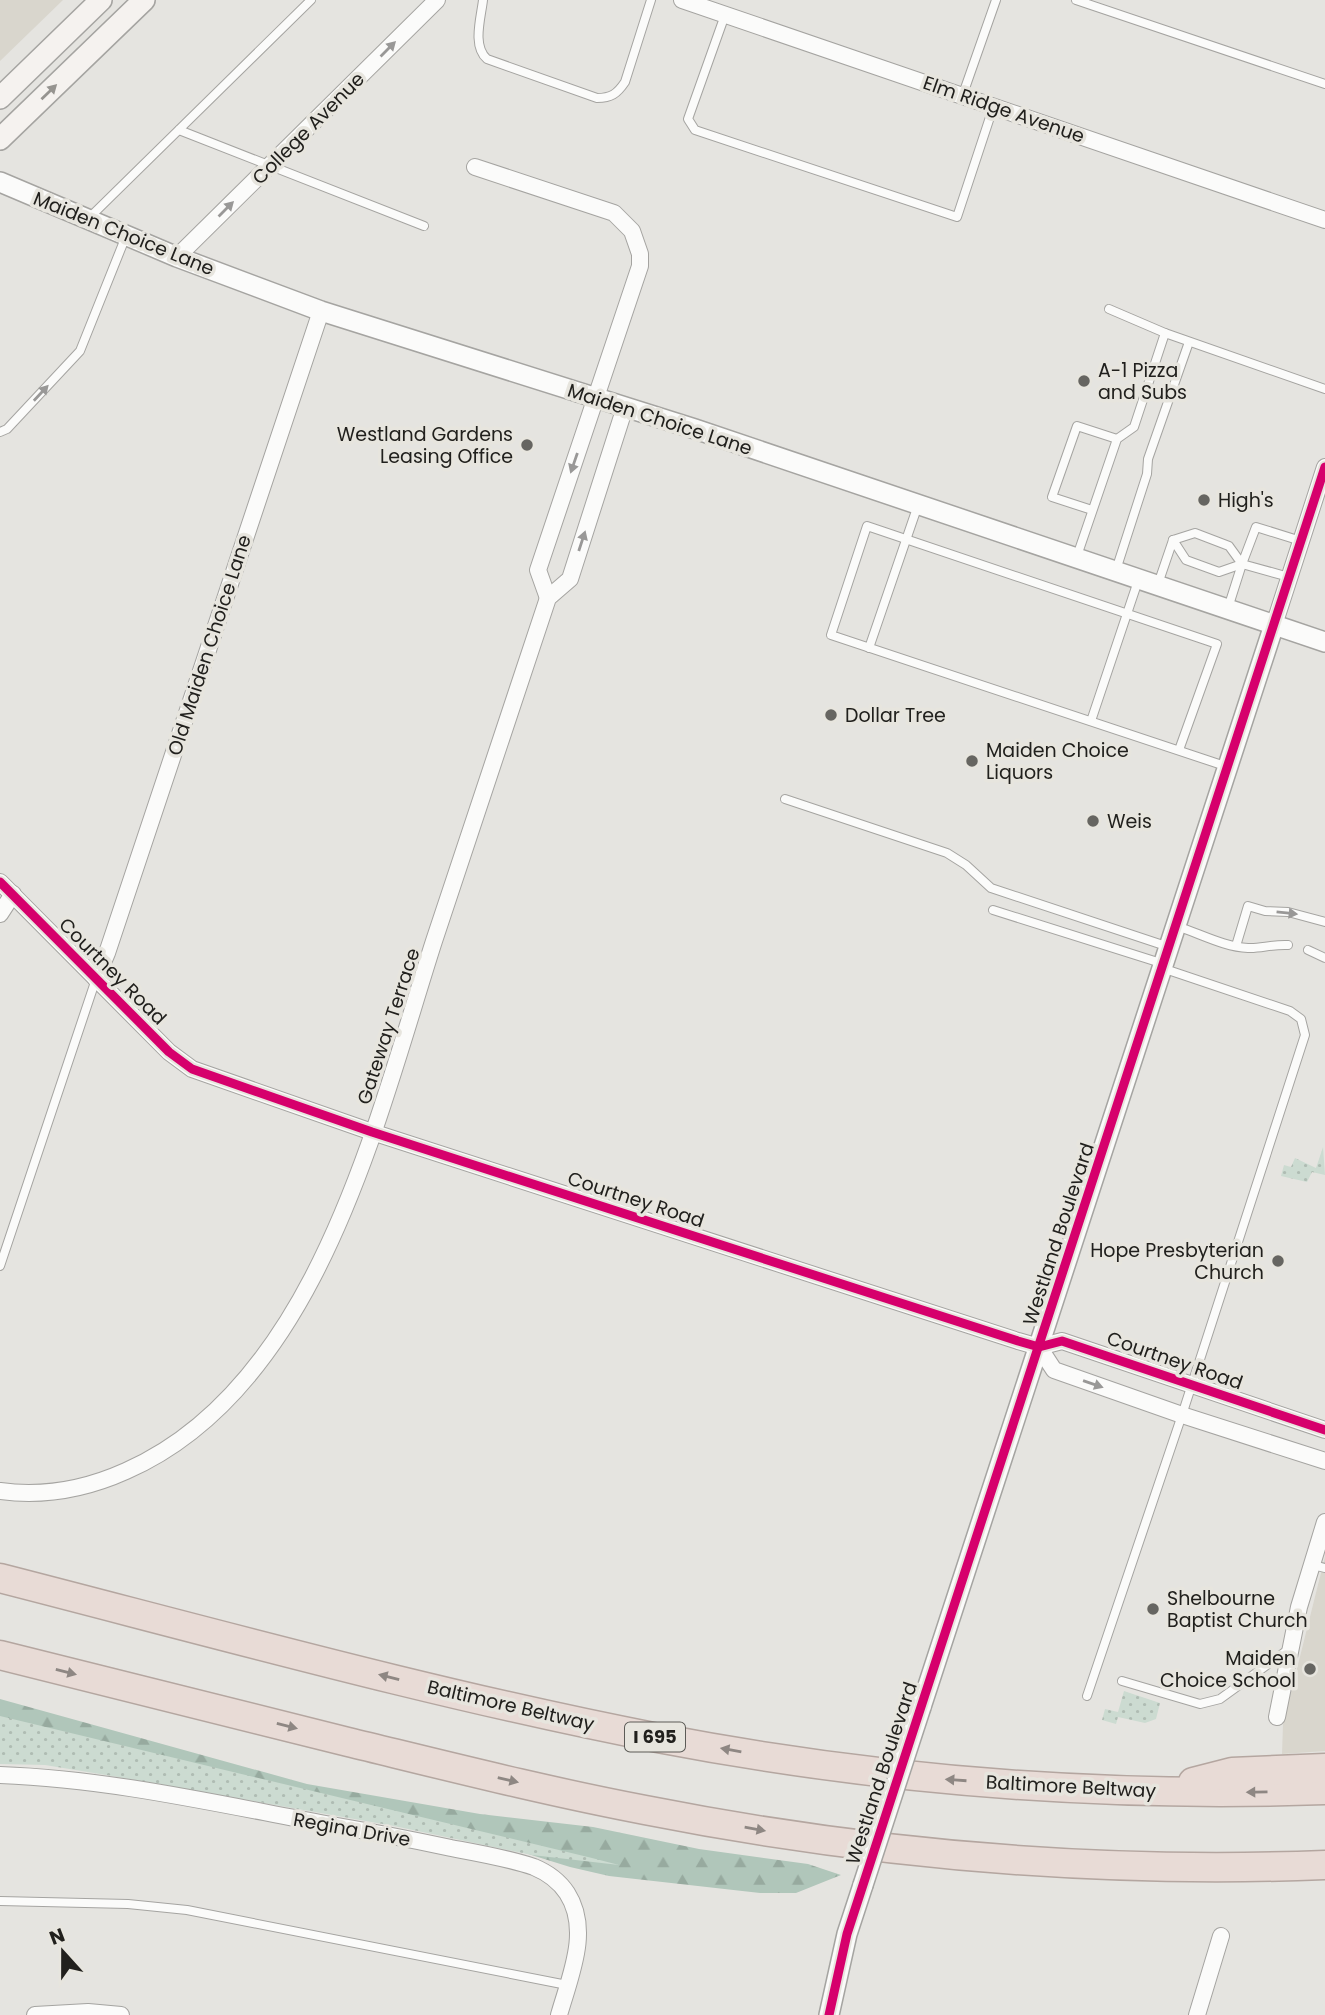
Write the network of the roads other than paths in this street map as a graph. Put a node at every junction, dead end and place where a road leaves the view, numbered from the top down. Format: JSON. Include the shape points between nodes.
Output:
{"nodes":[{"id":1,"x":101,"y":0,"type":"edge"},
{"id":2,"x":144,"y":0,"type":"edge"},
{"id":3,"x":311,"y":0,"type":"edge"},
{"id":4,"x":437,"y":0,"type":"edge"},
{"id":5,"x":483,"y":0,"type":"edge"},
{"id":6,"x":650,"y":0,"type":"edge"},
{"id":7,"x":682,"y":0,"type":"edge"},
{"id":8,"x":996,"y":0,"type":"edge"},
{"id":9,"x":1076,"y":0,"type":"edge"},
{"id":10,"x":725,"y":15,"type":"junction"},
{"id":11,"x":1325,"y":84,"type":"edge"},
{"id":12,"x":963,"y":94,"type":"junction"},
{"id":13,"x":0,"y":98,"type":"edge"},
{"id":14,"x":994,"y":105,"type":"junction"},
{"id":15,"x":179,"y":130,"type":"junction"},
{"id":16,"x":0,"y":139,"type":"edge"},
{"id":17,"x":270,"y":166,"type":"junction"},
{"id":18,"x":475,"y":167,"type":"dead end"},
{"id":19,"x":0,"y":182,"type":"edge"},
{"id":20,"x":88,"y":219,"type":"junction"},
{"id":21,"x":1325,"y":220,"type":"edge"},
{"id":22,"x":424,"y":226,"type":"dead end"},
{"id":23,"x":126,"y":235,"type":"junction"},
{"id":24,"x":177,"y":257,"type":"junction"},
{"id":25,"x":1109,"y":309,"type":"dead end"},
{"id":26,"x":321,"y":311,"type":"junction"},
{"id":27,"x":1165,"y":333,"type":"junction"},
{"id":28,"x":1189,"y":342,"type":"junction"},
{"id":29,"x":1325,"y":389,"type":"edge"},
{"id":30,"x":594,"y":398,"type":"junction"},
{"id":31,"x":625,"y":407,"type":"junction"},
{"id":32,"x":0,"y":432,"type":"edge"},
{"id":33,"x":1117,"y":439,"type":"junction"},
{"id":34,"x":1325,"y":467,"type":"edge"},
{"id":35,"x":919,"y":504,"type":"junction"},
{"id":36,"x":1092,"y":510,"type":"junction"},
{"id":37,"x":907,"y":539,"type":"junction"},
{"id":38,"x":1173,"y":540,"type":"junction"},
{"id":39,"x":1301,"y":541,"type":"junction"},
{"id":40,"x":1077,"y":557,"type":"junction"},
{"id":41,"x":1242,"y":564,"type":"junction"},
{"id":42,"x":1116,"y":570,"type":"junction"},
{"id":43,"x":1289,"y":577,"type":"junction"},
{"id":44,"x":1139,"y":578,"type":"junction"},
{"id":45,"x":1158,"y":584,"type":"junction"},
{"id":46,"x":548,"y":598,"type":"junction"},
{"id":47,"x":1228,"y":609,"type":"junction"},
{"id":48,"x":1127,"y":614,"type":"junction"},
{"id":49,"x":1274,"y":625,"type":"junction"},
{"id":50,"x":1325,"y":642,"type":"edge"},
{"id":51,"x":869,"y":648,"type":"junction"},
{"id":52,"x":1091,"y":721,"type":"junction"},
{"id":53,"x":1179,"y":750,"type":"junction"},
{"id":54,"x":1228,"y":766,"type":"junction"},
{"id":55,"x":785,"y":799,"type":"dead end"},
{"id":56,"x":0,"y":881,"type":"edge"},
{"id":57,"x":13,"y":894,"type":"junction"},
{"id":58,"x":993,"y":910,"type":"dead end"},
{"id":59,"x":0,"y":914,"type":"edge"},
{"id":60,"x":1325,"y":922,"type":"edge"},
{"id":61,"x":1176,"y":926,"type":"junction"},
{"id":62,"x":1287,"y":945,"type":"dead end"},
{"id":63,"x":1236,"y":946,"type":"junction"},
{"id":64,"x":1308,"y":950,"type":"dead end"},
{"id":65,"x":1325,"y":958,"type":"edge"},
{"id":66,"x":1165,"y":960,"type":"junction"},
{"id":67,"x":96,"y":979,"type":"junction"},
{"id":68,"x":372,"y":1132,"type":"junction"},
{"id":69,"x":0,"y":1266,"type":"edge"},
{"id":70,"x":1039,"y":1348,"type":"junction"},
{"id":71,"x":1192,"y":1383,"type":"junction"},
{"id":72,"x":1182,"y":1415,"type":"junction"},
{"id":73,"x":1325,"y":1430,"type":"edge"},
{"id":74,"x":1325,"y":1461,"type":"edge"},
{"id":75,"x":0,"y":1491,"type":"edge"},
{"id":76,"x":1325,"y":1522,"type":"edge"},
{"id":77,"x":1319,"y":1566,"type":"edge"},
{"id":78,"x":0,"y":1578,"type":"edge"},
{"id":79,"x":1289,"y":1649,"type":"junction"},
{"id":80,"x":0,"y":1655,"type":"edge"},
{"id":81,"x":1122,"y":1681,"type":"dead end"},
{"id":82,"x":1087,"y":1696,"type":"dead end"},
{"id":83,"x":1277,"y":1717,"type":"dead end"},
{"id":84,"x":1325,"y":1769,"type":"edge"},
{"id":85,"x":0,"y":1775,"type":"edge"},
{"id":86,"x":1325,"y":1790,"type":"edge"},
{"id":87,"x":1160,"y":1791,"type":"junction"},
{"id":88,"x":1325,"y":1866,"type":"edge"},
{"id":89,"x":0,"y":1901,"type":"edge"},
{"id":90,"x":1221,"y":1936,"type":"dead end"},
{"id":91,"x":567,"y":1985,"type":"junction"},
{"id":92,"x":34,"y":2015,"type":"edge"},
{"id":93,"x":121,"y":2015,"type":"edge"},
{"id":94,"x":559,"y":2015,"type":"edge"},
{"id":95,"x":829,"y":2015,"type":"edge"},
{"id":96,"x":1197,"y":2015,"type":"edge"}],
"edges":[{"from":1,"to":13,"type":"main road"},
{"from":16,"to":2,"type":"main road","one_way":true},
{"from":3,"to":15,"type":"lane"},
{"from":17,"to":4,"type":"street","name":"College Avenue","one_way":true},
{"from":5,"to":6,"type":"lane","via":[[482,55],[597,98],[606,98],[625,82]]},
{"from":7,"to":10,"type":"street","name":"Elm Ridge Avenue"},
{"from":8,"to":12,"type":"lane"},
{"from":9,"to":11,"type":"lane"},
{"from":10,"to":12,"type":"street","name":"Elm Ridge Avenue"},
{"from":10,"to":14,"type":"lane","via":[[688,118],[695,130],[957,217]]},
{"from":12,"to":14,"type":"street","name":"Elm Ridge Avenue"},
{"from":14,"to":21,"type":"street","name":"Elm Ridge Avenue"},
{"from":15,"to":17,"type":"lane"},
{"from":15,"to":20,"type":"lane"},
{"from":17,"to":22,"type":"lane"},
{"from":24,"to":17,"type":"street","name":"College Avenue","one_way":true},
{"from":18,"to":30,"type":"street","via":[[614,213],[632,231],[640,266]]},
{"from":19,"to":20,"type":"street","name":"Maiden Choice Lane"},
{"from":20,"to":23,"type":"street","name":"Maiden Choice Lane"},
{"from":23,"to":24,"type":"street","name":"Maiden Choice Lane"},
{"from":32,"to":23,"type":"lane","one_way":true,"via":[[80,351]]},
{"from":24,"to":26,"type":"street","name":"Maiden Choice Lane"},
{"from":25,"to":27,"type":"lane"},
{"from":26,"to":30,"type":"street","name":"Maiden Choice Lane"},
{"from":26,"to":67,"type":"street","name":"Old Maiden Choice Lane"},
{"from":27,"to":28,"type":"lane"},
{"from":27,"to":33,"type":"lane","via":[[1135,427]]},
{"from":28,"to":29,"type":"lane"},
{"from":28,"to":42,"type":"lane"},
{"from":30,"to":31,"type":"street","name":"Maiden Choice Lane"},
{"from":30,"to":46,"type":"street","one_way":true,"via":[[538,570]]},
{"from":31,"to":35,"type":"street","name":"Maiden Choice Lane"},
{"from":46,"to":31,"type":"street","name":"Gateway Terrace","one_way":true,"via":[[570,579]]},
{"from":33,"to":36,"type":"lane"},
{"from":33,"to":36,"type":"lane","via":[[1077,426],[1052,497]]},
{"from":34,"to":39,"type":"street"},
{"from":35,"to":37,"type":"lane"},
{"from":35,"to":40,"type":"street","name":"Maiden Choice Lane"},
{"from":36,"to":40,"type":"lane"},
{"from":37,"to":48,"type":"lane"},
{"from":37,"to":51,"type":"lane"},
{"from":37,"to":51,"type":"lane","via":[[867,526],[831,635]]},
{"from":38,"to":41,"type":"lane","via":[[1195,533],[1229,546]]},
{"from":38,"to":41,"type":"lane","via":[[1186,560],[1219,572]]},
{"from":38,"to":45,"type":"lane"},
{"from":39,"to":41,"type":"lane","via":[[1256,527]]},
{"from":39,"to":43,"type":"street"},
{"from":40,"to":42,"type":"street","name":"Maiden Choice Lane"},
{"from":41,"to":43,"type":"lane"},
{"from":41,"to":47,"type":"lane"},
{"from":42,"to":44,"type":"street","name":"Maiden Choice Lane"},
{"from":43,"to":49,"type":"street"},
{"from":44,"to":45,"type":"street","name":"Maiden Choice Lane"},
{"from":44,"to":48,"type":"lane"},
{"from":45,"to":47,"type":"street","name":"Maiden Choice Lane"},
{"from":46,"to":68,"type":"street","name":"Gateway Terrace"},
{"from":47,"to":49,"type":"street","name":"Maiden Choice Lane"},
{"from":48,"to":52,"type":"lane"},
{"from":48,"to":53,"type":"lane","via":[[1217,644]]},
{"from":49,"to":50,"type":"street","name":"Maiden Choice Lane"},
{"from":49,"to":54,"type":"street","name":"Westland Boulevard"},
{"from":51,"to":52,"type":"lane"},
{"from":52,"to":53,"type":"lane"},
{"from":53,"to":54,"type":"lane"},
{"from":54,"to":61,"type":"street","name":"Westland Boulevard"},
{"from":55,"to":66,"type":"lane","via":[[947,853],[991,888]]},
{"from":56,"to":57,"type":"street","name":"Courtney Road"},
{"from":57,"to":59,"type":"street"},
{"from":57,"to":67,"type":"street","name":"Courtney Road"},
{"from":58,"to":66,"type":"lane"},
{"from":63,"to":60,"type":"lane","one_way":true,"via":[[1248,906]]},
{"from":61,"to":63,"type":"lane"},
{"from":61,"to":66,"type":"street","name":"Westland Boulevard"},
{"from":62,"to":63,"type":"lane"},
{"from":64,"to":65,"type":"lane"},
{"from":66,"to":70,"type":"street","name":"Westland Boulevard"},
{"from":66,"to":71,"type":"lane","via":[[1290,1011],[1301,1019],[1306,1035]]},
{"from":67,"to":68,"type":"street","name":"Courtney Road","via":[[192,1069]]},
{"from":67,"to":69,"type":"lane"},
{"from":68,"to":70,"type":"street","name":"Courtney Road"},
{"from":68,"to":75,"type":"street","name":"Gateway Terrace","via":[[315,1275],[247,1378],[222,1404],[167,1449],[116,1476],[61,1491]]},
{"from":70,"to":71,"type":"street","name":"Courtney Road","via":[[1062,1341]]},
{"from":70,"to":72,"type":"street","name":"Courtney Road","one_way":true,"via":[[1054,1370]]},
{"from":70,"to":95,"type":"street","name":"Westland Boulevard","bridge":true,"via":[[847,1934]]},
{"from":71,"to":72,"type":"lane"},
{"from":71,"to":73,"type":"street","name":"Courtney Road"},
{"from":72,"to":74,"type":"street","name":"Courtney Road"},
{"from":72,"to":82,"type":"lane"},
{"from":76,"to":77,"type":"street"},
{"from":77,"to":79,"type":"street","via":[[1299,1607]]},
{"from":87,"to":78,"type":"highway","name":"Baltimore Beltway","number":"I 695","one_way":true,"via":[[942,1779],[658,1738],[400,1680]]},
{"from":79,"to":81,"type":"lane","via":[[1210,1703]]},
{"from":79,"to":83,"type":"street"},
{"from":80,"to":88,"type":"highway","one_way":true,"via":[[514,1782],[777,1833],[936,1853],[1068,1863],[1233,1869]]},
{"from":84,"to":87,"type":"highway","via":[[1232,1772]]},
{"from":85,"to":91,"type":"street","name":"Regina Drive","via":[[111,1785],[411,1839],[534,1867],[554,1878],[575,1908],[580,1926],[578,1946]]},
{"from":86,"to":87,"type":"highway","name":"Baltimore Beltway","number":"I 695","one_way":true},
{"from":89,"to":91,"type":"lane","via":[[187,1910]]},
{"from":90,"to":96,"type":"street"},
{"from":91,"to":94,"type":"street","name":"Regina Drive"},
{"from":92,"to":93,"type":"street"}]}
